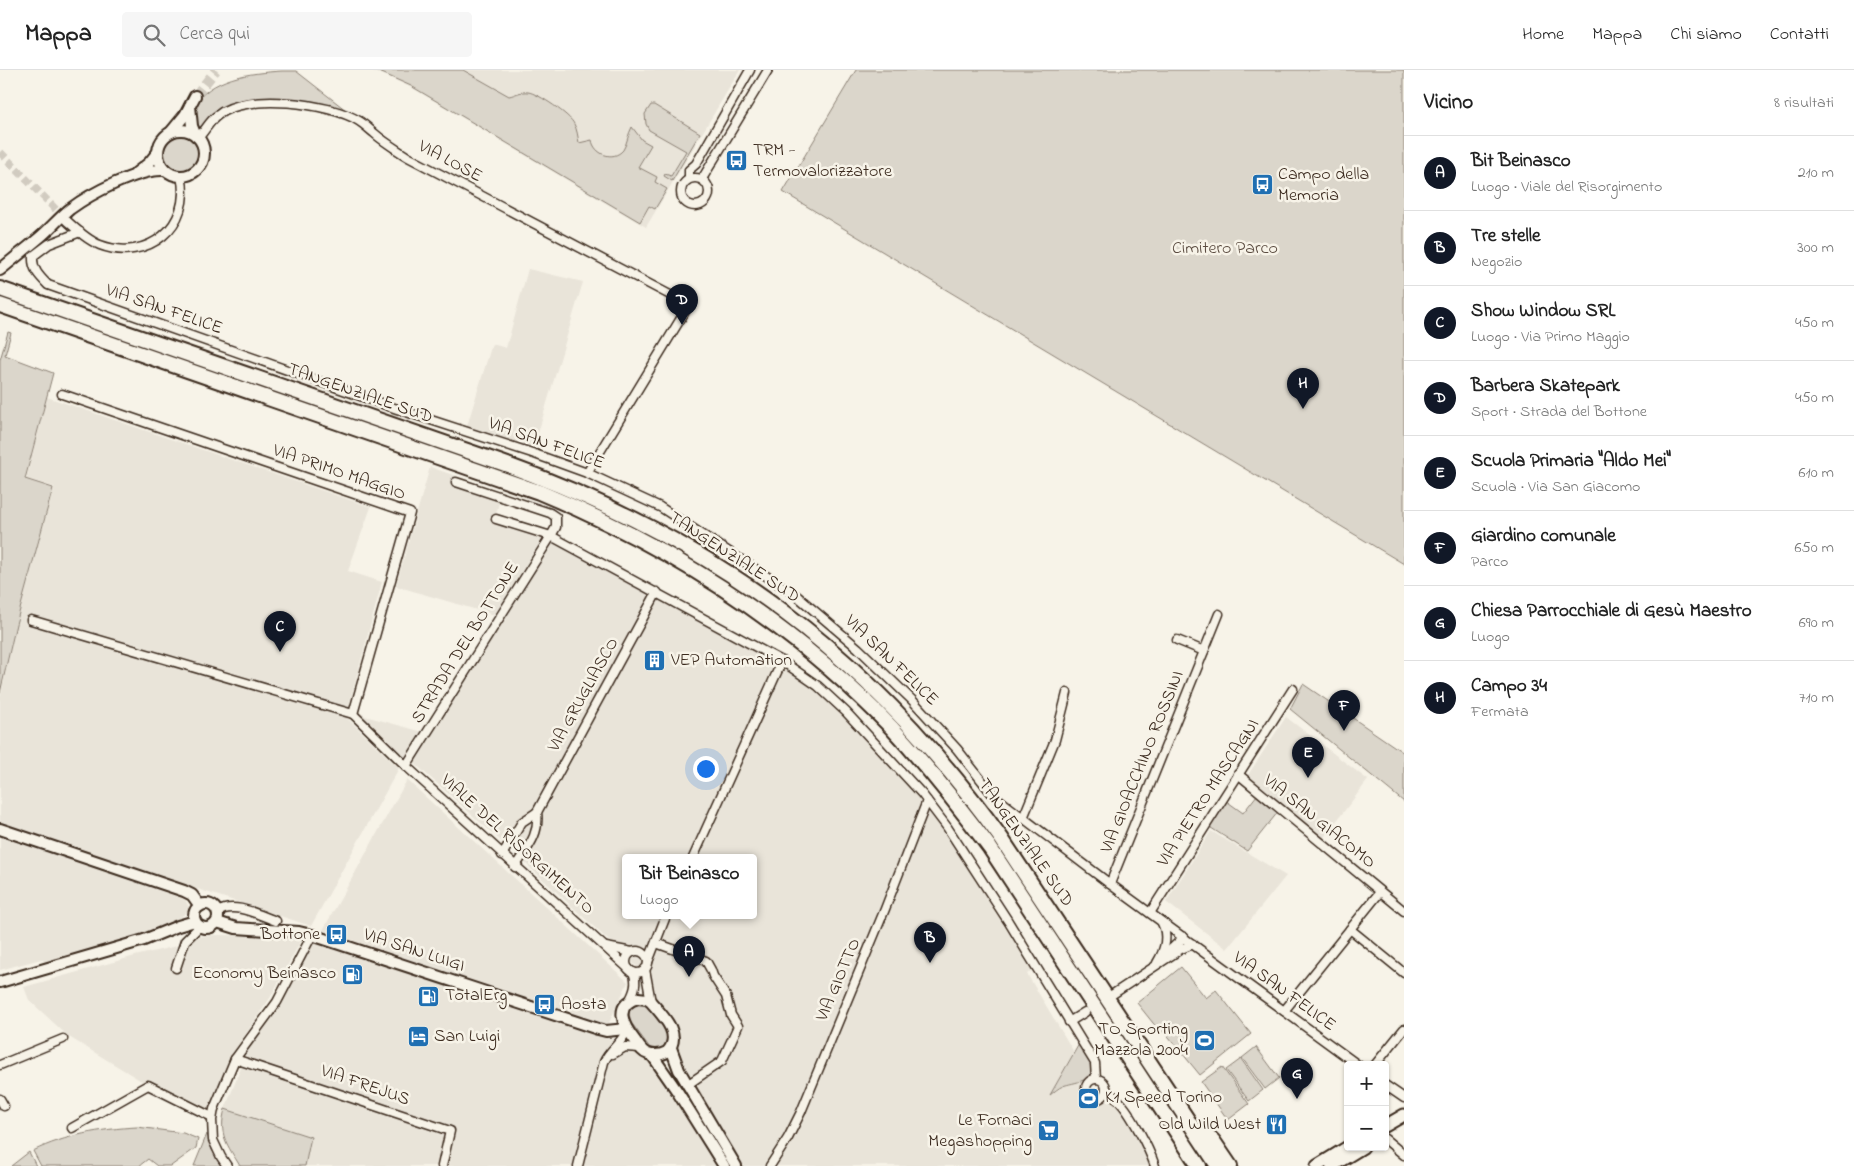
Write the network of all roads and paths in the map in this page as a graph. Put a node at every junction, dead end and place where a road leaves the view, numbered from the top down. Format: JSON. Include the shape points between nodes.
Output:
{"nodes":[{"id":1,"x":750,"y":70,"type":"edge"},
{"id":2,"x":768,"y":70,"type":"edge"},
{"id":3,"x":170,"y":133,"type":"junction"},
{"id":4,"x":197,"y":137,"type":"junction"},
{"id":5,"x":158,"y":152,"type":"junction"},
{"id":6,"x":165,"y":170,"type":"junction"},
{"id":7,"x":181,"y":176,"type":"junction"},
{"id":8,"x":129,"y":178,"type":"junction"},
{"id":9,"x":688,"y":179,"type":"junction"},
{"id":10,"x":702,"y":179,"type":"junction"},
{"id":11,"x":66,"y":220,"type":"tunnel mouth"},
{"id":12,"x":80,"y":232,"type":"junction"},
{"id":13,"x":0,"y":270,"type":"edge"},
{"id":14,"x":0,"y":289,"type":"edge"},
{"id":15,"x":0,"y":305,"type":"edge"},
{"id":16,"x":62,"y":394,"type":"dead end"},
{"id":17,"x":587,"y":473,"type":"junction"},
{"id":18,"x":456,"y":482,"type":"dead end"},
{"id":19,"x":496,"y":519,"type":"dead end"},
{"id":20,"x":551,"y":536,"type":"junction"},
{"id":21,"x":657,"y":592,"type":"junction"},
{"id":22,"x":1219,"y":614,"type":"dead end"},
{"id":23,"x":31,"y":620,"type":"dead end"},
{"id":24,"x":1177,"y":640,"type":"dead end"},
{"id":25,"x":1204,"y":651,"type":"junction"},
{"id":26,"x":782,"y":660,"type":"junction"},
{"id":27,"x":1293,"y":688,"type":"dead end"},
{"id":28,"x":1067,"y":693,"type":"dead end"},
{"id":29,"x":353,"y":714,"type":"junction"},
{"id":30,"x":406,"y":766,"type":"junction"},
{"id":31,"x":1238,"y":774,"type":"junction"},
{"id":32,"x":928,"y":801,"type":"junction"},
{"id":33,"x":537,"y":812,"type":"junction"},
{"id":34,"x":1023,"y":818,"type":"junction"},
{"id":35,"x":0,"y":829,"type":"edge"},
{"id":36,"x":695,"y":854,"type":"edge"},
{"id":37,"x":502,"y":855,"type":"junction"},
{"id":38,"x":516,"y":867,"type":"junction"},
{"id":39,"x":1110,"y":884,"type":"junction"},
{"id":40,"x":1380,"y":892,"type":"junction"},
{"id":41,"x":200,"y":906,"type":"junction"},
{"id":42,"x":1404,"y":911,"type":"edge"},
{"id":43,"x":1150,"y":913,"type":"junction"},
{"id":44,"x":218,"y":917,"type":"junction"},
{"id":45,"x":665,"y":919,"type":"edge"},
{"id":46,"x":276,"y":921,"type":"dead end"},
{"id":47,"x":1161,"y":921,"type":"junction"},
{"id":48,"x":197,"y":924,"type":"junction"},
{"id":49,"x":1350,"y":929,"type":"junction"},
{"id":50,"x":312,"y":935,"type":"junction"},
{"id":51,"x":1184,"y":938,"type":"junction"},
{"id":52,"x":656,"y":940,"type":"junction"},
{"id":53,"x":1193,"y":944,"type":"junction"},
{"id":54,"x":606,"y":947,"type":"junction"},
{"id":55,"x":636,"y":952,"type":"junction"},
{"id":56,"x":646,"y":966,"type":"junction"},
{"id":57,"x":1156,"y":966,"type":"junction"},
{"id":58,"x":176,"y":968,"type":"dead end"},
{"id":59,"x":631,"y":971,"type":"junction"},
{"id":60,"x":1404,"y":973,"type":"edge"},
{"id":61,"x":0,"y":982,"type":"edge"},
{"id":62,"x":1113,"y":994,"type":"dead end"},
{"id":63,"x":651,"y":1002,"type":"junction"},
{"id":64,"x":628,"y":1003,"type":"junction"},
{"id":65,"x":1284,"y":1011,"type":"junction"},
{"id":66,"x":1085,"y":1012,"type":"dead end"},
{"id":67,"x":622,"y":1013,"type":"junction"},
{"id":68,"x":1069,"y":1022,"type":"junction"},
{"id":69,"x":598,"y":1029,"type":"junction"},
{"id":70,"x":627,"y":1029,"type":"junction"},
{"id":71,"x":1404,"y":1029,"type":"edge"},
{"id":72,"x":63,"y":1039,"type":"dead end"},
{"id":73,"x":640,"y":1048,"type":"junction"},
{"id":74,"x":671,"y":1048,"type":"junction"},
{"id":75,"x":652,"y":1055,"type":"junction"},
{"id":76,"x":235,"y":1059,"type":"junction"},
{"id":77,"x":1353,"y":1061,"type":"edge"},
{"id":78,"x":1379,"y":1061,"type":"edge"},
{"id":79,"x":604,"y":1062,"type":"junction"},
{"id":80,"x":0,"y":1065,"type":"edge"},
{"id":81,"x":1096,"y":1079,"type":"junction"},
{"id":82,"x":1389,"y":1087,"type":"edge"},
{"id":83,"x":689,"y":1088,"type":"junction"},
{"id":84,"x":1106,"y":1089,"type":"junction"},
{"id":85,"x":681,"y":1096,"type":"junction"},
{"id":86,"x":1404,"y":1098,"type":"edge"},
{"id":87,"x":1098,"y":1100,"type":"junction"},
{"id":88,"x":1122,"y":1105,"type":"junction"},
{"id":89,"x":1182,"y":1110,"type":"junction"},
{"id":90,"x":213,"y":1113,"type":"junction"},
{"id":91,"x":1404,"y":1115,"type":"edge"},
{"id":92,"x":1389,"y":1124,"type":"edge"},
{"id":93,"x":1404,"y":1124,"type":"edge"},
{"id":94,"x":72,"y":1128,"type":"dead end"},
{"id":95,"x":1389,"y":1132,"type":"edge"},
{"id":96,"x":1389,"y":1142,"type":"edge"},
{"id":97,"x":1344,"y":1149,"type":"edge"},
{"id":98,"x":720,"y":1151,"type":"junction"},
{"id":99,"x":1356,"y":1151,"type":"edge"},
{"id":100,"x":1404,"y":1155,"type":"edge"},
{"id":101,"x":227,"y":1166,"type":"edge"},
{"id":102,"x":442,"y":1166,"type":"edge"},
{"id":103,"x":578,"y":1166,"type":"edge"},
{"id":104,"x":724,"y":1166,"type":"edge"},
{"id":105,"x":736,"y":1166,"type":"edge"},
{"id":106,"x":770,"y":1166,"type":"edge"},
{"id":107,"x":1155,"y":1166,"type":"edge"},
{"id":108,"x":1199,"y":1166,"type":"edge"},
{"id":109,"x":1218,"y":1166,"type":"edge"},
{"id":110,"x":1230,"y":1166,"type":"edge"},
{"id":111,"x":1317,"y":1166,"type":"edge"},
{"id":112,"x":1332,"y":1166,"type":"edge"}],
"edges":[{"from":1,"to":9,"type":"street","via":[[696,164],[689,170]]},
{"from":2,"to":10,"type":"street"},
{"from":3,"to":4,"type":"street","via":[[180,130]]},
{"from":3,"to":4,"type":"street","via":[[192,101],[192,126]]},
{"from":3,"to":5,"type":"street"},
{"from":4,"to":7,"type":"street","via":[[202,144],[203,159],[195,171]]},
{"from":4,"to":17,"type":"street","name":"VIA LOSE","via":[[217,115],[247,105],[288,102],[343,114],[359,121],[408,157],[689,305]]},
{"from":5,"to":6,"type":"street"},
{"from":5,"to":8,"type":"street"},
{"from":6,"to":7,"type":"street"},
{"from":6,"to":8,"type":"street"},
{"from":7,"to":12,"type":"street","via":[[182,207],[172,227],[159,239],[142,247],[116,249],[101,245]]},
{"from":8,"to":13,"type":"street","via":[[91,195]]},
{"from":9,"to":10,"type":"street"},
{"from":9,"to":10,"type":"street","via":[[682,185],[681,194],[685,202],[693,206],[704,203],[709,196],[709,188]]},
{"from":11,"to":12,"type":"street"},
{"from":12,"to":17,"type":"street","name":"VIA SAN FELICE","via":[[49,244],[33,256],[34,268],[48,285]]},
{"from":14,"to":89,"type":"highway","name":"TANGENZIALE SUD","via":[[545,478],[644,523],[743,582],[802,625],[857,672],[948,768],[1002,838]]},
{"from":15,"to":108,"type":"highway","name":"TANGENZIALE SUD","via":[[540,492],[650,544],[747,604],[815,656],[860,697],[952,798],[990,848]]},
{"from":16,"to":29,"type":"street","name":"VIA PRIMO MAGGIO","via":[[410,513]]},
{"from":17,"to":34,"type":"street","name":"VIA SAN FELICE","via":[[660,507],[796,596],[886,673],[957,749],[993,795]]},
{"from":18,"to":20,"type":"street","name":"STRADA DEL BOTTONE","via":[[554,515],[557,524]]},
{"from":19,"to":20,"type":"street"},
{"from":20,"to":21,"type":"street"},
{"from":20,"to":30,"type":"street","name":"STRADA DEL BOTTONE"},
{"from":21,"to":26,"type":"street"},
{"from":21,"to":33,"type":"street","name":"VIA GRUGLIASCO"},
{"from":22,"to":25,"type":"street","name":"VIA GIOACCHINO ROSSINI"},
{"from":23,"to":29,"type":"street"},
{"from":24,"to":25,"type":"street"},
{"from":25,"to":39,"type":"street","name":"VIA GIOACCHINO ROSSINI"},
{"from":26,"to":32,"type":"street","via":[[818,686],[846,712]]},
{"from":26,"to":36,"type":"street"},
{"from":27,"to":31,"type":"street","name":"VIA PIETRO MASCAGNI"},
{"from":28,"to":34,"type":"street","via":[[1055,740]]},
{"from":29,"to":30,"type":"street"},
{"from":30,"to":37,"type":"street","name":"VIALE DEL RISORGIMENTO"},
{"from":31,"to":40,"type":"street","name":"VIA SAN GIACOMO"},
{"from":31,"to":43,"type":"street","name":"VIA PIETRO MASCAGNI"},
{"from":32,"to":68,"type":"street","via":[[1005,916]]},
{"from":32,"to":106,"type":"street","name":"VIA GIOTTO","via":[[801,1112]]},
{"from":33,"to":37,"type":"street","name":"VIA GRUGLIASCO","via":[[522,822]]},
{"from":33,"to":38,"type":"street","name":"VIA GRUGLIASCO","via":[[537,832]]},
{"from":34,"to":39,"type":"street","name":"VIA SAN FELICE"},
{"from":35,"to":41,"type":"street","via":[[184,891],[192,895]]},
{"from":37,"to":38,"type":"street","name":"VIALE DEL RISORGIMENTO"},
{"from":38,"to":54,"type":"street","name":"VIALE DEL RISORGIMENTO"},
{"from":39,"to":43,"type":"street","name":"VIA SAN FELICE"},
{"from":40,"to":42,"type":"street","name":"VIA SAN GIACOMO"},
{"from":40,"to":49,"type":"street"},
{"from":41,"to":44,"type":"street","name":"VIA SAN LUIGI","via":[[211,905]]},
{"from":41,"to":48,"type":"street","via":[[195,912]]},
{"from":43,"to":47,"type":"street","name":"VIA SAN FELICE"},
{"from":44,"to":46,"type":"street","name":"VIA SAN LUIGI","via":[[225,908],[235,907]]},
{"from":44,"to":48,"type":"street","name":"VIA SAN LUIGI","via":[[209,928]]},
{"from":44,"to":50,"type":"street","name":"VIA SAN LUIGI","via":[[236,928]]},
{"from":45,"to":52,"type":"street"},
{"from":47,"to":51,"type":"street","name":"VIA SAN FELICE"},
{"from":47,"to":57,"type":"street","via":[[1166,944]]},
{"from":48,"to":58,"type":"street","via":[[185,941]]},
{"from":48,"to":61,"type":"street","name":"VIA SAN LUIGI","via":[[178,926],[144,940]]},
{"from":49,"to":60,"type":"street"},
{"from":49,"to":65,"type":"street"},
{"from":50,"to":69,"type":"street","name":"VIA SAN LUIGI"},
{"from":50,"to":76,"type":"street","via":[[277,1002]]},
{"from":51,"to":53,"type":"street","name":"VIA SAN FELICE"},
{"from":51,"to":57,"type":"street"},
{"from":52,"to":55,"type":"street"},
{"from":52,"to":56,"type":"street"},
{"from":52,"to":83,"type":"street","via":[[706,961],[738,1026],[725,1059]]},
{"from":53,"to":57,"type":"street"},
{"from":53,"to":65,"type":"street","name":"VIA SAN FELICE"},
{"from":54,"to":55,"type":"street"},
{"from":54,"to":59,"type":"street","name":"VIALE DEL RISORGIMENTO"},
{"from":55,"to":56,"type":"street","via":[[645,954]]},
{"from":55,"to":59,"type":"street","via":[[626,960]]},
{"from":56,"to":59,"type":"street","via":[[640,972]]},
{"from":56,"to":63,"type":"street"},
{"from":57,"to":62,"type":"street"},
{"from":59,"to":64,"type":"street","via":[[635,987]]},
{"from":63,"to":64,"type":"street","via":[[638,998]]},
{"from":63,"to":74,"type":"street","via":[[672,1030],[674,1041]]},
{"from":64,"to":67,"type":"street"},
{"from":65,"to":77,"type":"street","name":"VIA SAN FELICE"},
{"from":66,"to":68,"type":"street"},
{"from":67,"to":69,"type":"street","via":[[610,1026]]},
{"from":67,"to":70,"type":"street"},
{"from":68,"to":81,"type":"street","via":[[1095,1063]]},
{"from":69,"to":70,"type":"street","name":"VIA SAN LUIGI"},
{"from":70,"to":73,"type":"street"},
{"from":70,"to":79,"type":"street"},
{"from":71,"to":78,"type":"street"},
{"from":72,"to":80,"type":"street"},
{"from":73,"to":75,"type":"street"},
{"from":73,"to":79,"type":"street","via":[[625,1047]]},
{"from":74,"to":75,"type":"street","via":[[663,1054]]},
{"from":74,"to":83,"type":"street","via":[[674,1061]]},
{"from":75,"to":85,"type":"street"},
{"from":76,"to":90,"type":"street"},
{"from":76,"to":102,"type":"street","name":"VIA FREJUS","via":[[450,1131]]},
{"from":79,"to":103,"type":"street"},
{"from":81,"to":84,"type":"street","via":[[1104,1082]]},
{"from":81,"to":87,"type":"street","via":[[1089,1081],[1085,1088],[1089,1098]]},
{"from":82,"to":86,"type":"street"},
{"from":83,"to":85,"type":"street"},
{"from":83,"to":98,"type":"street"},
{"from":84,"to":87,"type":"street"},
{"from":84,"to":88,"type":"street"},
{"from":85,"to":98,"type":"street"},
{"from":87,"to":88,"type":"street"},
{"from":88,"to":107,"type":"street"},
{"from":89,"to":109,"type":"highway","name":"TANGENZIALE SUD"},
{"from":89,"to":110,"type":"highway","via":[[1213,1141]]},
{"from":90,"to":94,"type":"street","via":[[148,1085]]},
{"from":90,"to":101,"type":"street","via":[[213,1140]]},
{"from":91,"to":92,"type":"main road"},
{"from":93,"to":95,"type":"main road"},
{"from":96,"to":100,"type":"street"},
{"from":97,"to":111,"type":"main road"},
{"from":98,"to":104,"type":"street"},
{"from":98,"to":105,"type":"street"},
{"from":99,"to":112,"type":"main road"}]}
